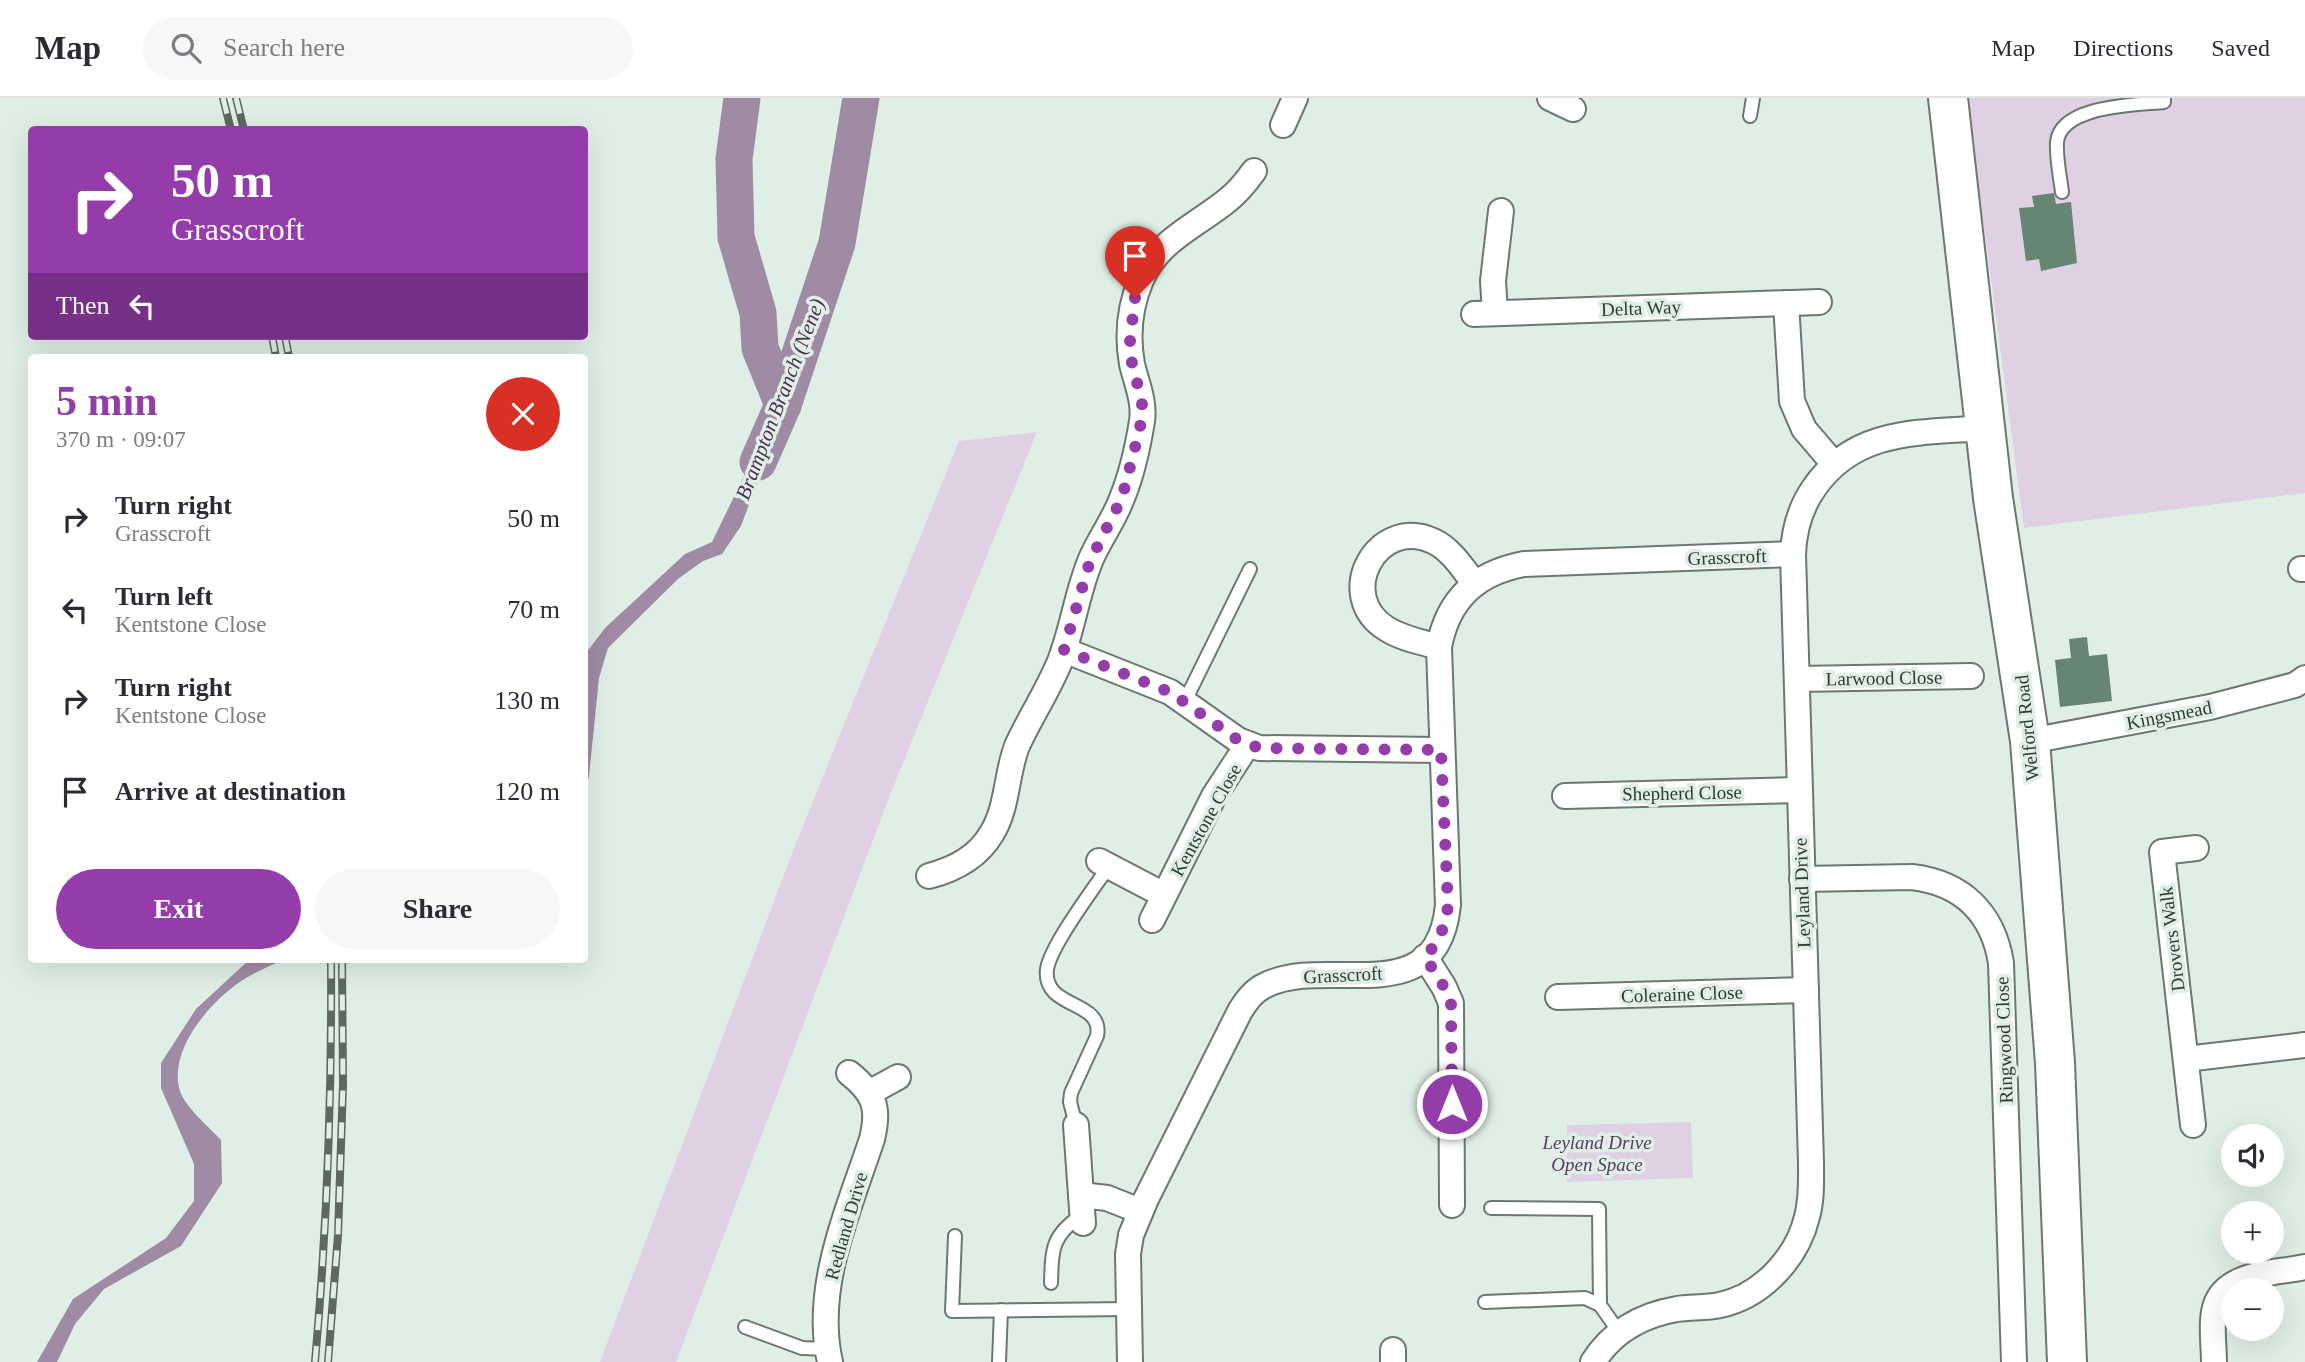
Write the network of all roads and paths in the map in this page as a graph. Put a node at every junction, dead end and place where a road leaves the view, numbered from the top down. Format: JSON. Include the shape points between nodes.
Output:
{"nodes":[{"id":1,"x":1295,"y":98,"type":"edge"},
{"id":2,"x":1550,"y":98,"type":"edge"},
{"id":3,"x":1753,"y":98,"type":"edge"},
{"id":4,"x":1948,"y":98,"type":"edge"},
{"id":5,"x":2164,"y":98,"type":"edge"},
{"id":6,"x":1573,"y":109,"type":"dead end"},
{"id":7,"x":1750,"y":116,"type":"dead end"},
{"id":8,"x":1283,"y":125,"type":"dead end"},
{"id":9,"x":1254,"y":172,"type":"dead end"},
{"id":10,"x":2062,"y":192,"type":"dead end"},
{"id":11,"x":1501,"y":211,"type":"dead end"},
{"id":12,"x":1819,"y":302,"type":"dead end"},
{"id":13,"x":1786,"y":303,"type":"junction"},
{"id":14,"x":1985,"y":428,"type":"junction"},
{"id":15,"x":1833,"y":464,"type":"junction"},
{"id":16,"x":1793,"y":554,"type":"junction"},
{"id":17,"x":1250,"y":569,"type":"dead end"},
{"id":18,"x":1475,"y":584,"type":"junction"},
{"id":19,"x":1439,"y":647,"type":"junction"},
{"id":20,"x":1064,"y":650,"type":"junction"},
{"id":21,"x":1970,"y":676,"type":"dead end"},
{"id":22,"x":2305,"y":678,"type":"edge"},
{"id":23,"x":1797,"y":679,"type":"junction"},
{"id":24,"x":1185,"y":701,"type":"junction"},
{"id":25,"x":2030,"y":741,"type":"junction"},
{"id":26,"x":1248,"y":744,"type":"junction"},
{"id":27,"x":1441,"y":750,"type":"junction"},
{"id":28,"x":1798,"y":790,"type":"junction"},
{"id":29,"x":1565,"y":796,"type":"dead end"},
{"id":30,"x":2196,"y":848,"type":"dead end"},
{"id":31,"x":1104,"y":864,"type":"joint"},
{"id":32,"x":929,"y":876,"type":"dead end"},
{"id":33,"x":1802,"y":879,"type":"junction"},
{"id":34,"x":1164,"y":895,"type":"junction"},
{"id":35,"x":1152,"y":920,"type":"dead end"},
{"id":36,"x":1425,"y":957,"type":"junction"},
{"id":37,"x":1806,"y":990,"type":"junction"},
{"id":38,"x":1558,"y":998,"type":"dead end"},
{"id":39,"x":2305,"y":1045,"type":"edge"},
{"id":40,"x":2186,"y":1059,"type":"junction"},
{"id":41,"x":849,"y":1073,"type":"dead end"},
{"id":42,"x":898,"y":1077,"type":"dead end"},
{"id":43,"x":869,"y":1093,"type":"junction"},
{"id":44,"x":1076,"y":1125,"type":"joint"},
{"id":45,"x":2193,"y":1125,"type":"dead end"},
{"id":46,"x":1452,"y":1205,"type":"dead end"},
{"id":47,"x":1491,"y":1208,"type":"dead end"},
{"id":48,"x":1082,"y":1211,"type":"junction"},
{"id":49,"x":1140,"y":1211,"type":"junction"},
{"id":50,"x":955,"y":1236,"type":"dead end"},
{"id":51,"x":2305,"y":1267,"type":"edge"},
{"id":52,"x":1051,"y":1283,"type":"dead end"},
{"id":53,"x":1485,"y":1302,"type":"dead end"},
{"id":54,"x":1600,"y":1305,"type":"junction"},
{"id":55,"x":1129,"y":1309,"type":"junction"},
{"id":56,"x":1001,"y":1310,"type":"junction"},
{"id":57,"x":745,"y":1327,"type":"dead end"},
{"id":58,"x":1619,"y":1332,"type":"junction"},
{"id":59,"x":829,"y":1356,"type":"edge"},
{"id":60,"x":999,"y":1362,"type":"edge"},
{"id":61,"x":1130,"y":1362,"type":"edge"},
{"id":62,"x":1593,"y":1362,"type":"edge"},
{"id":63,"x":2014,"y":1362,"type":"edge"},
{"id":64,"x":2067,"y":1362,"type":"edge"},
{"id":65,"x":2214,"y":1362,"type":"edge"}],
"edges":[{"from":1,"to":8,"type":"street"},
{"from":2,"to":6,"type":"street"},
{"from":3,"to":7,"type":"lane"},
{"from":4,"to":14,"type":"main road","name":"Welford Road"},
{"from":5,"to":10,"type":"lane","via":[[2164,102],[2096,110],[2070,121],[2057,141]]},
{"from":9,"to":20,"type":"street","via":[[1228,201],[1162,248],[1141,279],[1130,340],[1142,402],[1138,437],[1122,498],[1090,561]]},
{"from":11,"to":13,"type":"street","name":"Delta Way","via":[[1485,313]]},
{"from":12,"to":13,"type":"street","name":"Delta Way"},
{"from":13,"to":15,"type":"street","via":[[1792,401],[1804,429]]},
{"from":14,"to":15,"type":"street","name":"Leyland Drive","via":[[1884,438],[1862,445]]},
{"from":14,"to":25,"type":"main road","name":"Welford Road"},
{"from":15,"to":16,"type":"street","name":"Leyland Drive","via":[[1802,509]]},
{"from":16,"to":18,"type":"street","name":"Grasscroft","via":[[1524,564]]},
{"from":16,"to":23,"type":"street","name":"Leyland Drive"},
{"from":17,"to":24,"type":"lane"},
{"from":18,"to":19,"type":"street","name":"Grasscroft","via":[[1450,612]]},
{"from":18,"to":19,"type":"street","via":[[1442,546],[1422,537],[1388,542],[1370,558],[1362,594],[1375,619],[1399,635]]},
{"from":19,"to":27,"type":"street","name":"Grasscroft"},
{"from":20,"to":24,"type":"street","name":"Kentstone Close"},
{"from":20,"to":32,"type":"street","via":[[1017,747],[992,833],[962,865]]},
{"from":21,"to":23,"type":"street","name":"Larwood Close"},
{"from":22,"to":25,"type":"street","name":"Kingsmead","via":[[2295,685],[2210,707]]},
{"from":23,"to":28,"type":"street","name":"Leyland Drive"},
{"from":24,"to":26,"type":"street","name":"Kentstone Close"},
{"from":25,"to":64,"type":"main road","name":"Welford Road","via":[[2054,1063]]},
{"from":26,"to":27,"type":"street","name":"Kentstone Close","via":[[1270,749]]},
{"from":26,"to":34,"type":"street","name":"Kentstone Close","via":[[1214,796]]},
{"from":27,"to":36,"type":"street","name":"Grasscroft","via":[[1448,905],[1441,936]]},
{"from":28,"to":29,"type":"street","name":"Shepherd Close"},
{"from":28,"to":33,"type":"street","name":"Leyland Drive"},
{"from":30,"to":40,"type":"street","name":"Drovers Walk","via":[[2162,852]]},
{"from":31,"to":34,"type":"street","name":"Kentstone Close"},
{"from":31,"to":44,"type":"lane","via":[[1047,971],[1055,994],[1090,1014],[1098,1027],[1071,1093]]},
{"from":33,"to":37,"type":"street","name":"Leyland Drive"},
{"from":33,"to":63,"type":"street","name":"Ringwood Close","via":[[1900,877],[1944,883],[1980,911],[1994,934],[2001,963]]},
{"from":34,"to":35,"type":"street","name":"Kentstone Close"},
{"from":36,"to":46,"type":"street","via":[[1451,1003]]},
{"from":36,"to":49,"type":"street","name":"Grasscroft","via":[[1398,971],[1287,978],[1255,992],[1240,1011]]},
{"from":37,"to":38,"type":"street","name":"Coleraine Close"},
{"from":37,"to":58,"type":"street","name":"Leyland Drive","via":[[1811,1192],[1801,1235],[1774,1273],[1738,1299],[1659,1313]]},
{"from":39,"to":40,"type":"street"},
{"from":40,"to":45,"type":"street","name":"Drovers Walk"},
{"from":41,"to":43,"type":"street"},
{"from":42,"to":43,"type":"street"},
{"from":43,"to":59,"type":"street","name":"Redland Drive","via":[[875,1126],[830,1275],[825,1312]]},
{"from":44,"to":48,"type":"street"},
{"from":47,"to":54,"type":"lane","via":[[1599,1209]]},
{"from":48,"to":49,"type":"street","via":[[1107,1198]]},
{"from":48,"to":52,"type":"lane","via":[[1056,1240]]},
{"from":49,"to":55,"type":"street","name":"Grasscroft","via":[[1128,1254]]},
{"from":50,"to":56,"type":"lane","via":[[952,1311]]},
{"from":51,"to":65,"type":"street","via":[[2230,1284],[2213,1315]]},
{"from":53,"to":54,"type":"lane","via":[[1586,1298]]},
{"from":54,"to":58,"type":"lane"},
{"from":55,"to":56,"type":"lane"},
{"from":55,"to":61,"type":"street","name":"Grasscroft"},
{"from":56,"to":60,"type":"lane"},
{"from":57,"to":59,"type":"lane"},
{"from":58,"to":62,"type":"street","name":"Leyland Drive"}]}
